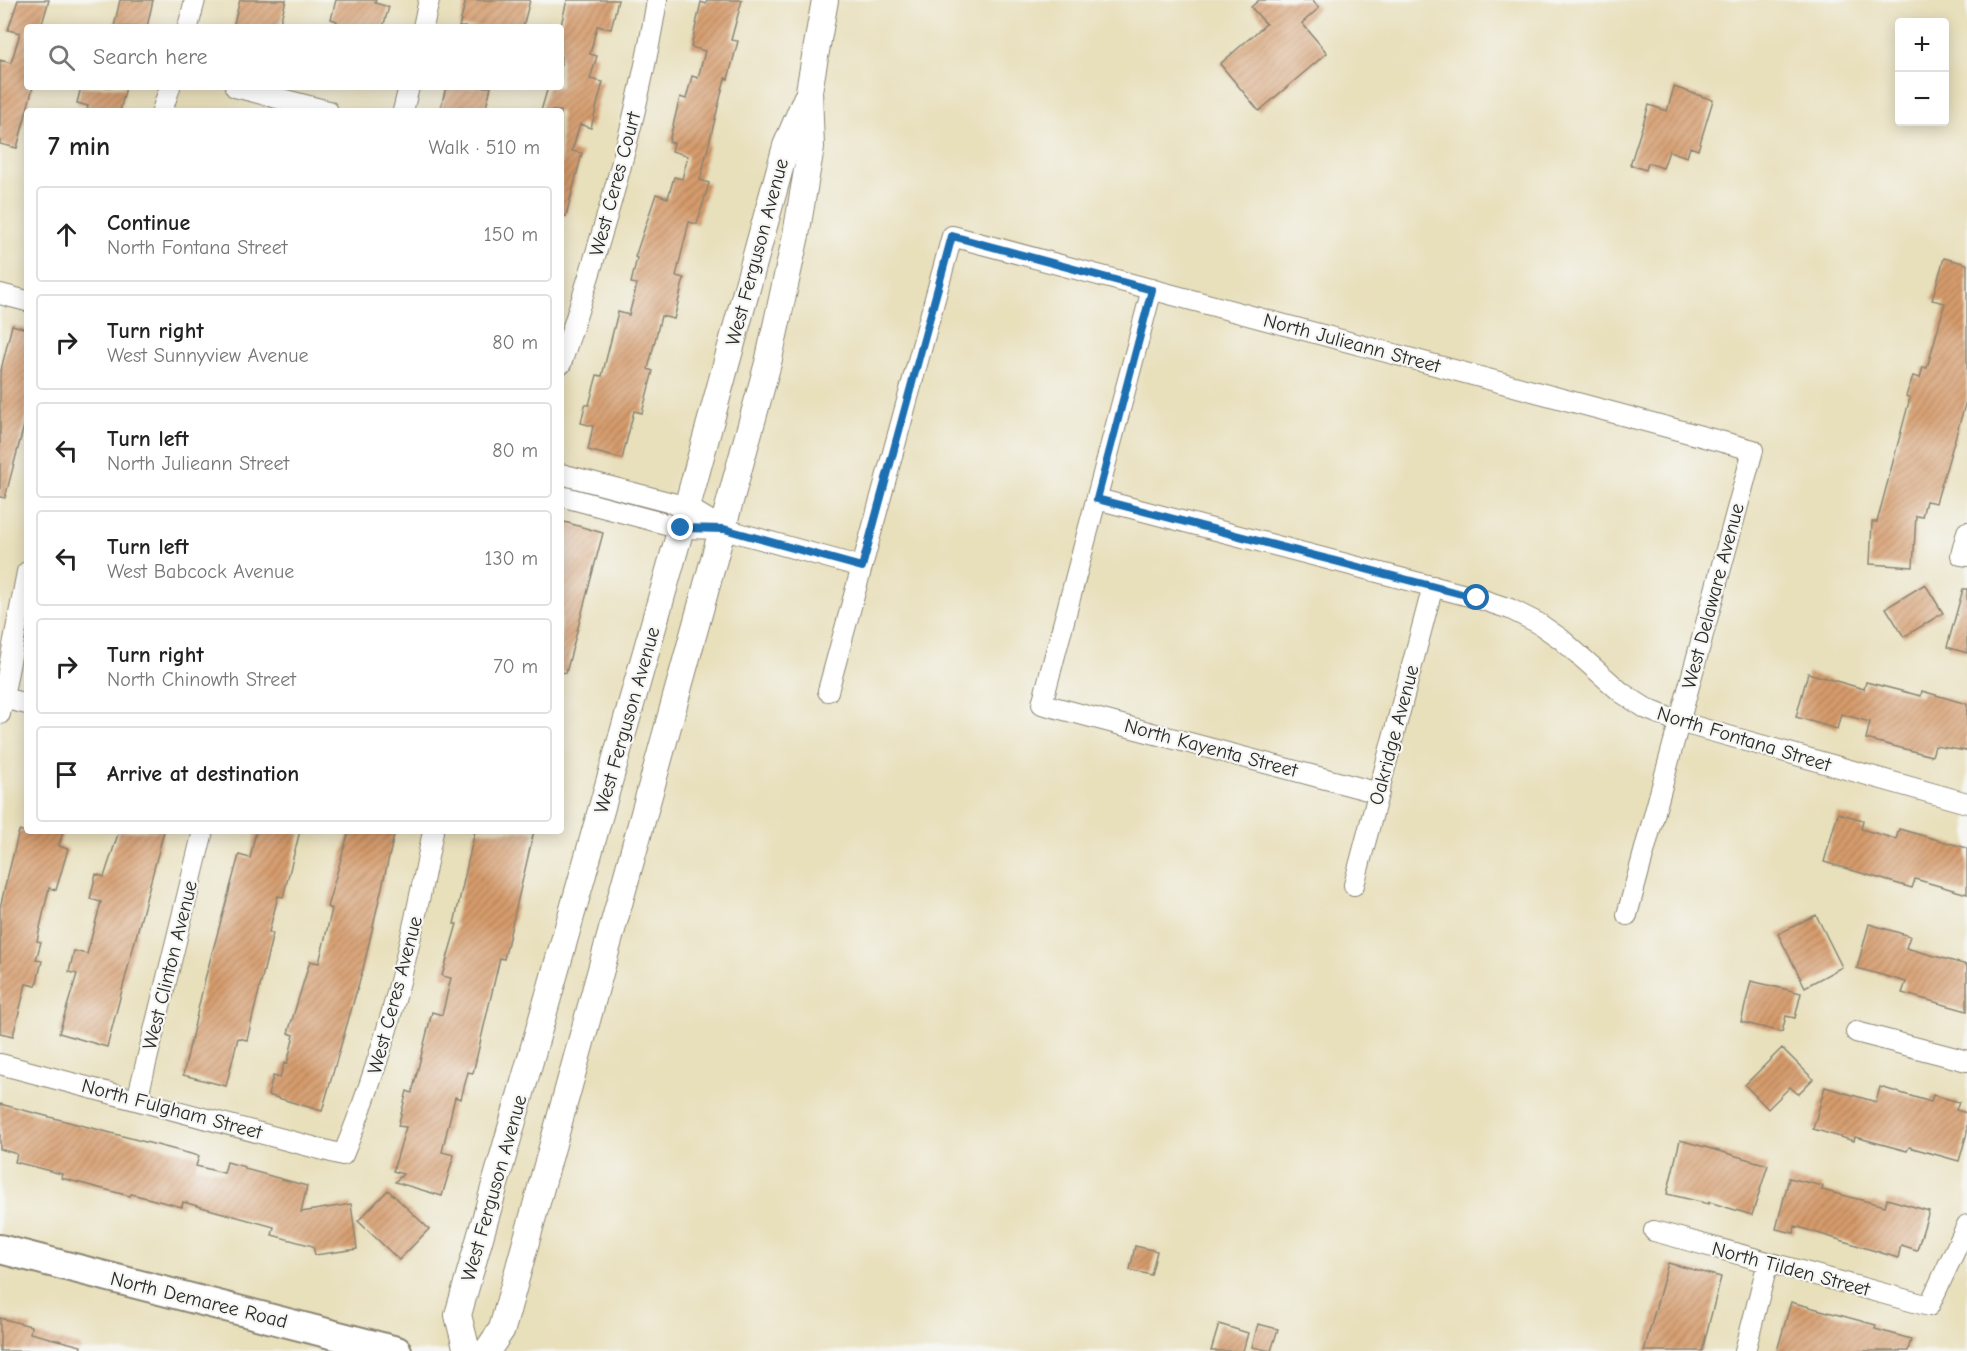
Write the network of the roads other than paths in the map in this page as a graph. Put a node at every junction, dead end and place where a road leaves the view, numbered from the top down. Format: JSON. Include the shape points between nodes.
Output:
{"nodes":[{"id":1,"x":195,"y":0,"type":"edge"},
{"id":2,"x":429,"y":0,"type":"edge"},
{"id":3,"x":657,"y":0,"type":"edge"},
{"id":4,"x":825,"y":0,"type":"edge"},
{"id":5,"x":189,"y":24,"type":"edge"},
{"id":6,"x":424,"y":24,"type":"edge"},
{"id":7,"x":169,"y":90,"type":"edge"},
{"id":8,"x":247,"y":90,"type":"edge"},
{"id":9,"x":408,"y":90,"type":"edge"},
{"id":10,"x":809,"y":91,"type":"junction"},
{"id":11,"x":163,"y":108,"type":"edge"},
{"id":12,"x":316,"y":108,"type":"edge"},
{"id":13,"x":404,"y":108,"type":"edge"},
{"id":14,"x":1152,"y":290,"type":"junction"},
{"id":15,"x":0,"y":294,"type":"edge"},
{"id":16,"x":24,"y":300,"type":"edge"},
{"id":17,"x":564,"y":355,"type":"edge"},
{"id":18,"x":1753,"y":450,"type":"joint"},
{"id":19,"x":564,"y":475,"type":"edge"},
{"id":20,"x":564,"y":497,"type":"edge"},
{"id":21,"x":1097,"y":499,"type":"junction"},
{"id":22,"x":684,"y":518,"type":"junction"},
{"id":23,"x":724,"y":529,"type":"junction"},
{"id":24,"x":1967,"y":532,"type":"edge"},
{"id":25,"x":1964,"y":555,"type":"edge"},
{"id":26,"x":862,"y":567,"type":"junction"},
{"id":27,"x":1433,"y":586,"type":"junction"},
{"id":28,"x":24,"y":588,"type":"edge"},
{"id":29,"x":828,"y":691,"type":"dead end"},
{"id":30,"x":24,"y":704,"type":"edge"},
{"id":31,"x":2,"y":706,"type":"edge"},
{"id":32,"x":1679,"y":722,"type":"junction"},
{"id":33,"x":1379,"y":793,"type":"junction"},
{"id":34,"x":1967,"y":803,"type":"edge"},
{"id":35,"x":202,"y":834,"type":"edge"},
{"id":36,"x":432,"y":834,"type":"edge"},
{"id":37,"x":1354,"y":885,"type":"dead end"},
{"id":38,"x":1627,"y":915,"type":"dead end"},
{"id":39,"x":1856,"y":1032,"type":"dead end"},
{"id":40,"x":1967,"y":1061,"type":"edge"},
{"id":41,"x":0,"y":1064,"type":"edge"},
{"id":42,"x":137,"y":1100,"type":"junction"},
{"id":43,"x":343,"y":1155,"type":"joint"},
{"id":44,"x":1967,"y":1225,"type":"edge"},
{"id":45,"x":1654,"y":1231,"type":"dead end"},
{"id":46,"x":0,"y":1249,"type":"edge"},
{"id":47,"x":1768,"y":1263,"type":"junction"},
{"id":48,"x":397,"y":1351,"type":"edge"},
{"id":49,"x":467,"y":1351,"type":"edge"},
{"id":50,"x":487,"y":1351,"type":"edge"},
{"id":51,"x":1745,"y":1351,"type":"edge"}],
"edges":[{"from":1,"to":5,"type":"street"},
{"from":2,"to":6,"type":"street"},
{"from":3,"to":17,"type":"street","name":"West Ceres Court","via":[[647,62],[604,231]]},
{"from":4,"to":10,"type":"street","name":"West Ferguson Avenue"},
{"from":7,"to":11,"type":"street"},
{"from":8,"to":12,"type":"street"},
{"from":9,"to":13,"type":"street"},
{"from":10,"to":22,"type":"street","name":"West Ferguson Avenue","via":[[786,146]]},
{"from":10,"to":23,"type":"street","name":"West Ferguson Avenue","via":[[811,147],[794,246]]},
{"from":14,"to":18,"type":"street","name":"North Julieann Street"},
{"from":14,"to":21,"type":"street"},
{"from":14,"to":26,"type":"street","name":"North Julieann Street","via":[[952,236]]},
{"from":15,"to":16,"type":"street"},
{"from":18,"to":32,"type":"street","name":"West Delaware Avenue"},
{"from":19,"to":22,"type":"street"},
{"from":20,"to":22,"type":"street"},
{"from":21,"to":27,"type":"street","name":"North Fontana Street"},
{"from":21,"to":33,"type":"street","name":"North Kayenta Street","via":[[1042,704]]},
{"from":22,"to":23,"type":"street"},
{"from":22,"to":49,"type":"street","name":"West Ferguson Avenue","via":[[458,1315]]},
{"from":23,"to":26,"type":"street"},
{"from":23,"to":50,"type":"street","name":"West Ferguson Avenue","via":[[502,1329]]},
{"from":24,"to":25,"type":"street"},
{"from":26,"to":29,"type":"street"},
{"from":27,"to":32,"type":"street","name":"North Fontana Street","via":[[1510,609],[1538,623],[1622,693]]},
{"from":27,"to":33,"type":"street","name":"Oakridge Avenue"},
{"from":28,"to":31,"type":"street"},
{"from":30,"to":31,"type":"street"},
{"from":32,"to":34,"type":"street","name":"North Fontana Street"},
{"from":32,"to":38,"type":"street","name":"West Delaware Avenue"},
{"from":33,"to":37,"type":"street","name":"Oakridge Avenue"},
{"from":35,"to":42,"type":"street","name":"West Clinton Avenue"},
{"from":36,"to":43,"type":"street","name":"West Ceres Avenue","via":[[417,917],[366,1100]]},
{"from":39,"to":40,"type":"street"},
{"from":41,"to":42,"type":"street","name":"North Fulgham Street"},
{"from":42,"to":43,"type":"street","name":"North Fulgham Street"},
{"from":44,"to":47,"type":"street","name":"North Tilden Street","via":[[1929,1306]]},
{"from":45,"to":47,"type":"street","name":"North Tilden Street"},
{"from":46,"to":48,"type":"main road","name":"North Demaree Road"},
{"from":47,"to":51,"type":"street"}]}
